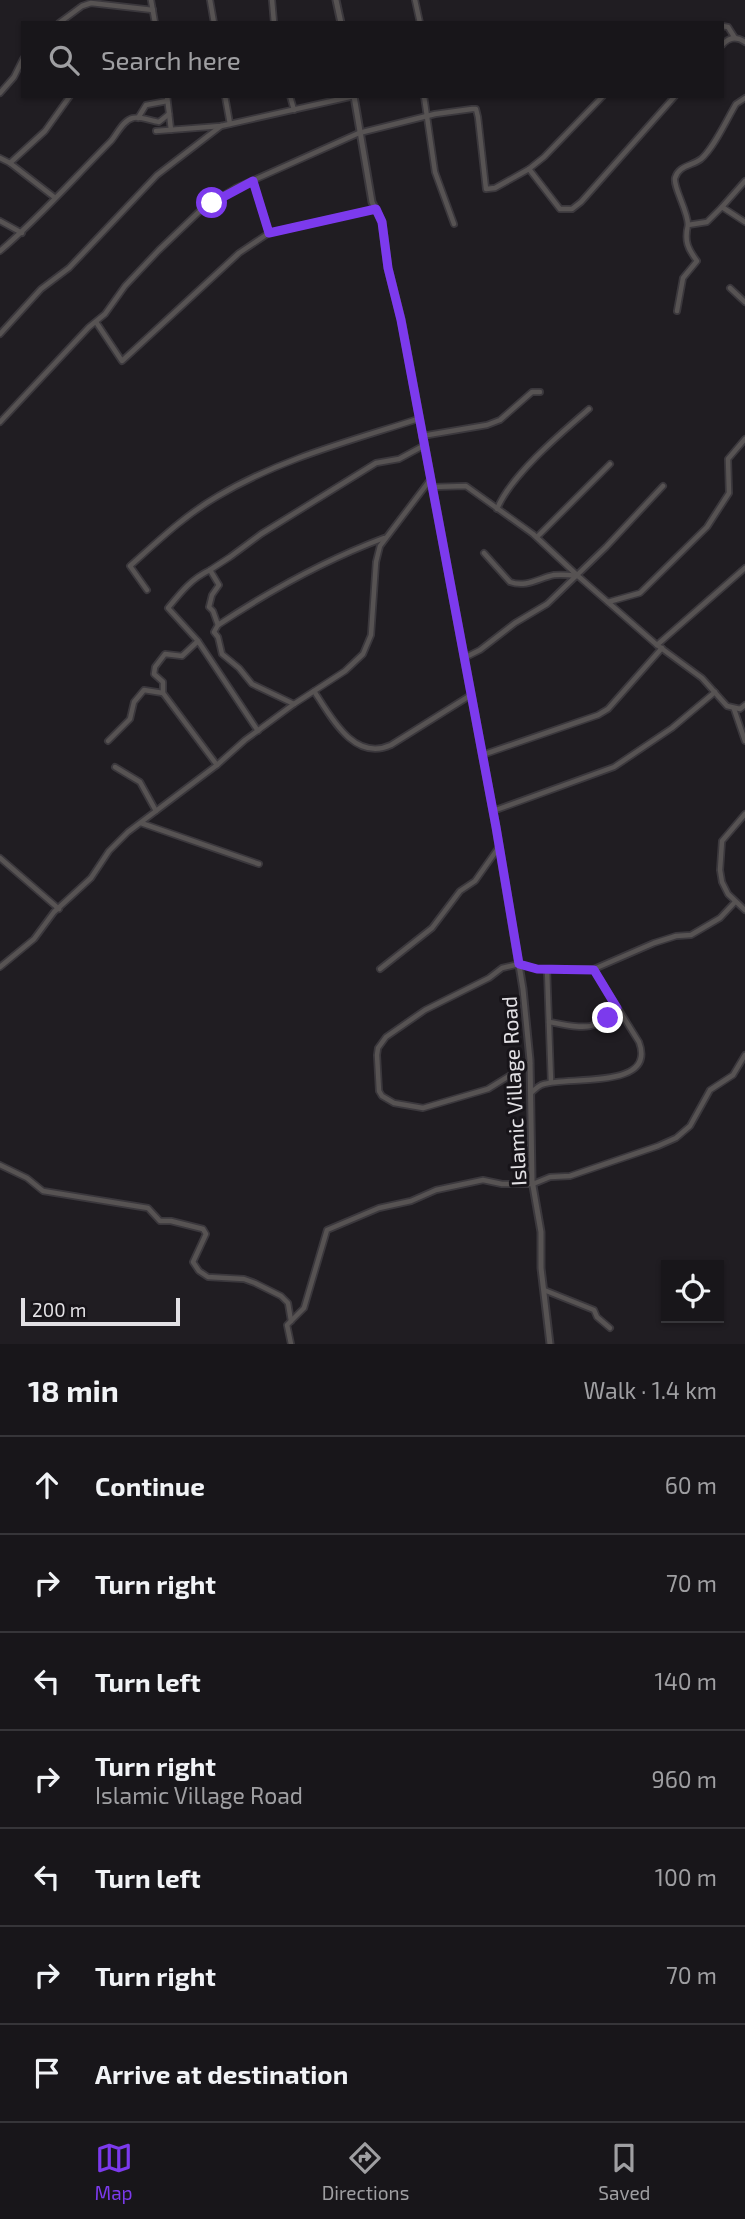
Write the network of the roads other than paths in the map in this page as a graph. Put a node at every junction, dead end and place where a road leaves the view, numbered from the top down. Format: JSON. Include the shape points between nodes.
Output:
{"nodes":[{"id":1,"x":151,"y":0,"type":"edge"},
{"id":2,"x":210,"y":0,"type":"edge"},
{"id":3,"x":272,"y":0,"type":"edge"},
{"id":4,"x":336,"y":0,"type":"edge"},
{"id":5,"x":415,"y":0,"type":"edge"},
{"id":6,"x":153,"y":10,"type":"junction"},
{"id":7,"x":62,"y":21,"type":"edge"},
{"id":8,"x":155,"y":21,"type":"edge"},
{"id":9,"x":214,"y":21,"type":"edge"},
{"id":10,"x":274,"y":21,"type":"edge"},
{"id":11,"x":341,"y":21,"type":"edge"},
{"id":12,"x":420,"y":21,"type":"edge"},
{"id":13,"x":724,"y":26,"type":"edge"},
{"id":14,"x":735,"y":38,"type":"junction"},
{"id":15,"x":724,"y":43,"type":"edge"},
{"id":16,"x":745,"y":43,"type":"edge"},
{"id":17,"x":21,"y":63,"type":"edge"},
{"id":18,"x":0,"y":93,"type":"edge"},
{"id":19,"x":69,"y":98,"type":"edge"},
{"id":20,"x":225,"y":98,"type":"edge"},
{"id":21,"x":291,"y":98,"type":"edge"},
{"id":22,"x":345,"y":98,"type":"edge"},
{"id":23,"x":354,"y":98,"type":"edge"},
{"id":24,"x":424,"y":98,"type":"edge"},
{"id":25,"x":601,"y":98,"type":"edge"},
{"id":26,"x":673,"y":98,"type":"edge"},
{"id":27,"x":745,"y":98,"type":"edge"},
{"id":28,"x":167,"y":99,"type":"edge"},
{"id":29,"x":294,"y":110,"type":"junction"},
{"id":30,"x":169,"y":114,"type":"junction"},
{"id":31,"x":427,"y":117,"type":"junction"},
{"id":32,"x":138,"y":118,"type":"junction"},
{"id":33,"x":230,"y":124,"type":"junction"},
{"id":34,"x":221,"y":125,"type":"junction"},
{"id":35,"x":171,"y":130,"type":"junction"},
{"id":36,"x":156,"y":131,"type":"dead end"},
{"id":37,"x":359,"y":133,"type":"junction"},
{"id":38,"x":0,"y":158,"type":"edge"},
{"id":39,"x":10,"y":163,"type":"junction"},
{"id":40,"x":529,"y":169,"type":"junction"},
{"id":41,"x":253,"y":181,"type":"junction"},
{"id":42,"x":745,"y":181,"type":"edge"},
{"id":43,"x":54,"y":197,"type":"junction"},
{"id":44,"x":722,"y":207,"type":"junction"},
{"id":45,"x":376,"y":209,"type":"junction"},
{"id":46,"x":0,"y":221,"type":"edge"},
{"id":47,"x":745,"y":222,"type":"edge"},
{"id":48,"x":454,"y":224,"type":"dead end"},
{"id":49,"x":688,"y":225,"type":"junction"},
{"id":50,"x":22,"y":233,"type":"junction"},
{"id":51,"x":269,"y":233,"type":"junction"},
{"id":52,"x":0,"y":251,"type":"edge"},
{"id":53,"x":730,"y":288,"type":"dead end"},
{"id":54,"x":745,"y":302,"type":"edge"},
{"id":55,"x":677,"y":311,"type":"dead end"},
{"id":56,"x":96,"y":322,"type":"junction"},
{"id":57,"x":0,"y":334,"type":"edge"},
{"id":58,"x":540,"y":392,"type":"dead end"},
{"id":59,"x":589,"y":409,"type":"dead end"},
{"id":60,"x":418,"y":419,"type":"junction"},
{"id":61,"x":0,"y":422,"type":"edge"},
{"id":62,"x":421,"y":436,"type":"junction"},
{"id":63,"x":745,"y":439,"type":"edge"},
{"id":64,"x":423,"y":446,"type":"junction"},
{"id":65,"x":610,"y":464,"type":"dead end"},
{"id":66,"x":431,"y":483,"type":"junction"},
{"id":67,"x":663,"y":486,"type":"dead end"},
{"id":68,"x":497,"y":509,"type":"junction"},
{"id":69,"x":537,"y":537,"type":"junction"},
{"id":70,"x":385,"y":538,"type":"junction"},
{"id":71,"x":484,"y":553,"type":"dead end"},
{"id":72,"x":745,"y":568,"type":"edge"},
{"id":73,"x":210,"y":570,"type":"junction"},
{"id":74,"x":578,"y":576,"type":"junction"},
{"id":75,"x":147,"y":590,"type":"dead end"},
{"id":76,"x":608,"y":602,"type":"junction"},
{"id":77,"x":218,"y":625,"type":"junction"},
{"id":78,"x":198,"y":641,"type":"junction"},
{"id":79,"x":659,"y":646,"type":"junction"},
{"id":80,"x":464,"y":658,"type":"junction"},
{"id":81,"x":314,"y":691,"type":"junction"},
{"id":82,"x":715,"y":692,"type":"junction"},
{"id":83,"x":163,"y":693,"type":"junction"},
{"id":84,"x":471,"y":695,"type":"junction"},
{"id":85,"x":294,"y":704,"type":"junction"},
{"id":86,"x":745,"y":705,"type":"edge"},
{"id":87,"x":734,"y":709,"type":"junction"},
{"id":88,"x":258,"y":731,"type":"junction"},
{"id":89,"x":108,"y":741,"type":"dead end"},
{"id":90,"x":745,"y":741,"type":"edge"},
{"id":91,"x":482,"y":755,"type":"junction"},
{"id":92,"x":217,"y":765,"type":"junction"},
{"id":93,"x":115,"y":767,"type":"dead end"},
{"id":94,"x":156,"y":811,"type":"junction"},
{"id":95,"x":493,"y":811,"type":"junction"},
{"id":96,"x":745,"y":814,"type":"edge"},
{"id":97,"x":141,"y":823,"type":"junction"},
{"id":98,"x":499,"y":846,"type":"junction"},
{"id":99,"x":0,"y":858,"type":"edge"},
{"id":100,"x":259,"y":864,"type":"dead end"},
{"id":101,"x":734,"y":902,"type":"junction"},
{"id":102,"x":59,"y":909,"type":"junction"},
{"id":103,"x":745,"y":910,"type":"edge"},
{"id":104,"x":519,"y":964,"type":"junction"},
{"id":105,"x":0,"y":967,"type":"edge"},
{"id":106,"x":380,"y":969,"type":"dead end"},
{"id":107,"x":547,"y":970,"type":"junction"},
{"id":108,"x":594,"y":970,"type":"junction"},
{"id":109,"x":617,"y":1008,"type":"junction"},
{"id":110,"x":549,"y":1022,"type":"junction"},
{"id":111,"x":745,"y":1055,"type":"edge"},
{"id":112,"x":530,"y":1063,"type":"junction"},
{"id":113,"x":551,"y":1082,"type":"junction"},
{"id":114,"x":531,"y":1093,"type":"junction"},
{"id":115,"x":0,"y":1165,"type":"edge"},
{"id":116,"x":533,"y":1184,"type":"junction"},
{"id":117,"x":544,"y":1290,"type":"junction"},
{"id":118,"x":291,"y":1321,"type":"junction"},
{"id":119,"x":610,"y":1328,"type":"dead end"},
{"id":120,"x":291,"y":1344,"type":"edge"},
{"id":121,"x":550,"y":1344,"type":"edge"}],
"edges":[{"from":1,"to":6,"type":"street"},
{"from":2,"to":9,"type":"street"},
{"from":3,"to":10,"type":"street"},
{"from":4,"to":11,"type":"street"},
{"from":5,"to":12,"type":"street"},
{"from":6,"to":7,"type":"street","via":[[92,3]]},
{"from":6,"to":8,"type":"street"},
{"from":13,"to":14,"type":"street"},
{"from":14,"to":15,"type":"street"},
{"from":14,"to":16,"type":"street"},
{"from":17,"to":18,"type":"street"},
{"from":19,"to":39,"type":"street","via":[[45,131]]},
{"from":20,"to":33,"type":"street"},
{"from":21,"to":29,"type":"street"},
{"from":22,"to":29,"type":"street"},
{"from":23,"to":37,"type":"street","name":"Islamic Village Road"},
{"from":24,"to":31,"type":"street"},
{"from":25,"to":40,"type":"street"},
{"from":26,"to":40,"type":"street","via":[[572,209],[560,209]]},
{"from":27,"to":49,"type":"street","via":[[736,104],[701,159],[680,169],[676,177]]},
{"from":28,"to":30,"type":"street"},
{"from":28,"to":32,"type":"street","via":[[146,105]]},
{"from":29,"to":33,"type":"street"},
{"from":30,"to":32,"type":"street","via":[[159,122]]},
{"from":30,"to":35,"type":"street"},
{"from":31,"to":37,"type":"street"},
{"from":31,"to":40,"type":"street","via":[[476,109],[486,189]]},
{"from":31,"to":48,"type":"street","via":[[435,172]]},
{"from":32,"to":43,"type":"street","via":[[126,122]]},
{"from":33,"to":34,"type":"street"},
{"from":34,"to":35,"type":"street"},
{"from":34,"to":57,"type":"street","via":[[157,176]]},
{"from":35,"to":36,"type":"street"},
{"from":37,"to":41,"type":"street"},
{"from":37,"to":45,"type":"street","name":"Islamic Village Road"},
{"from":38,"to":39,"type":"street"},
{"from":39,"to":43,"type":"street"},
{"from":41,"to":51,"type":"street"},
{"from":41,"to":56,"type":"street","via":[[203,208],[130,280]]},
{"from":42,"to":44,"type":"street"},
{"from":43,"to":50,"type":"street"},
{"from":44,"to":47,"type":"street"},
{"from":44,"to":49,"type":"street","via":[[707,222]]},
{"from":45,"to":51,"type":"street"},
{"from":45,"to":60,"type":"street","name":"Islamic Village Road"},
{"from":46,"to":50,"type":"street"},
{"from":49,"to":55,"type":"street","via":[[688,249],[698,261],[683,278]]},
{"from":50,"to":52,"type":"street"},
{"from":51,"to":56,"type":"street","via":[[239,253],[122,361]]},
{"from":53,"to":54,"type":"street"},
{"from":56,"to":61,"type":"street"},
{"from":58,"to":62,"type":"street","via":[[532,392],[488,425]]},
{"from":59,"to":68,"type":"street","via":[[540,454],[503,495]]},
{"from":60,"to":62,"type":"street","name":"Islamic Village Road"},
{"from":60,"to":75,"type":"street","via":[[278,466],[218,496],[130,566]]},
{"from":62,"to":64,"type":"street","name":"Islamic Village Road"},
{"from":63,"to":76,"type":"street","via":[[728,459],[729,492],[707,527],[640,593]]},
{"from":64,"to":66,"type":"street","name":"Islamic Village Road"},
{"from":64,"to":73,"type":"street","via":[[398,459],[376,463]]},
{"from":65,"to":69,"type":"street"},
{"from":66,"to":68,"type":"street","via":[[466,486]]},
{"from":66,"to":70,"type":"street"},
{"from":66,"to":80,"type":"street","name":"Islamic Village Road"},
{"from":67,"to":74,"type":"street"},
{"from":68,"to":69,"type":"street"},
{"from":69,"to":74,"type":"street"},
{"from":70,"to":77,"type":"street","via":[[302,574]]},
{"from":70,"to":81,"type":"street","via":[[376,562],[369,644],[345,671]]},
{"from":71,"to":74,"type":"street","via":[[515,584],[555,575]]},
{"from":72,"to":79,"type":"street"},
{"from":73,"to":77,"type":"street","via":[[219,585],[209,607]]},
{"from":73,"to":78,"type":"street","via":[[195,576],[168,608]]},
{"from":74,"to":76,"type":"street"},
{"from":74,"to":80,"type":"street","via":[[547,604]]},
{"from":76,"to":79,"type":"street"},
{"from":77,"to":85,"type":"street","via":[[214,632],[222,654],[252,684]]},
{"from":78,"to":83,"type":"street","via":[[182,656],[164,654],[160,658],[155,674],[163,682]]},
{"from":78,"to":88,"type":"street"},
{"from":79,"to":82,"type":"street"},
{"from":79,"to":91,"type":"street","via":[[608,709]]},
{"from":80,"to":84,"type":"street","name":"Islamic Village Road"},
{"from":81,"to":84,"type":"street","via":[[355,744],[376,749],[391,745]]},
{"from":81,"to":85,"type":"street"},
{"from":82,"to":87,"type":"street"},
{"from":82,"to":95,"type":"street","via":[[672,729],[614,767]]},
{"from":83,"to":89,"type":"street","via":[[144,690],[138,695],[130,719]]},
{"from":83,"to":92,"type":"street"},
{"from":84,"to":91,"type":"street","name":"Islamic Village Road"},
{"from":85,"to":88,"type":"street"},
{"from":86,"to":87,"type":"street"},
{"from":87,"to":90,"type":"street"},
{"from":88,"to":92,"type":"street"},
{"from":91,"to":95,"type":"street","name":"Islamic Village Road"},
{"from":92,"to":94,"type":"street"},
{"from":93,"to":94,"type":"street","via":[[140,782]]},
{"from":94,"to":97,"type":"street"},
{"from":95,"to":98,"type":"street","name":"Islamic Village Road"},
{"from":96,"to":101,"type":"street","via":[[721,846],[722,882]]},
{"from":97,"to":100,"type":"street"},
{"from":97,"to":102,"type":"street","via":[[109,851],[91,878]]},
{"from":98,"to":104,"type":"street","name":"Islamic Village Road"},
{"from":98,"to":106,"type":"street","via":[[475,881],[460,891],[432,928]]},
{"from":99,"to":102,"type":"street"},
{"from":101,"to":103,"type":"street"},
{"from":101,"to":108,"type":"street","via":[[720,918],[691,935],[654,943]]},
{"from":102,"to":105,"type":"street","via":[[28,945]]},
{"from":104,"to":107,"type":"street"},
{"from":104,"to":112,"type":"street","name":"Islamic Village Road"},
{"from":104,"to":112,"type":"street","via":[[502,968],[452,995],[386,1037],[377,1055],[379,1091],[394,1103],[423,1108],[488,1089]]},
{"from":107,"to":108,"type":"street"},
{"from":107,"to":110,"type":"street"},
{"from":108,"to":109,"type":"street"},
{"from":109,"to":110,"type":"street","via":[[590,1028]]},
{"from":109,"to":113,"type":"street","via":[[642,1049],[635,1068],[615,1077]]},
{"from":110,"to":113,"type":"street"},
{"from":111,"to":116,"type":"street","via":[[733,1074],[710,1090],[690,1126],[676,1138],[570,1176]]},
{"from":112,"to":114,"type":"street","name":"Islamic Village Road"},
{"from":113,"to":114,"type":"street"},
{"from":114,"to":116,"type":"street","name":"Islamic Village Road"},
{"from":115,"to":118,"type":"street","via":[[43,1191],[148,1208],[160,1221],[203,1229],[206,1234],[194,1262],[199,1271],[208,1277],[244,1279],[281,1296],[288,1303]]},
{"from":116,"to":117,"type":"street","name":"Islamic Village Road"},
{"from":116,"to":118,"type":"street","via":[[483,1180],[436,1190],[327,1230],[304,1308]]},
{"from":117,"to":119,"type":"street","via":[[594,1310]]},
{"from":117,"to":121,"type":"street","name":"Islamic Village Road"},
{"from":118,"to":120,"type":"street","via":[[287,1325]]}]}
